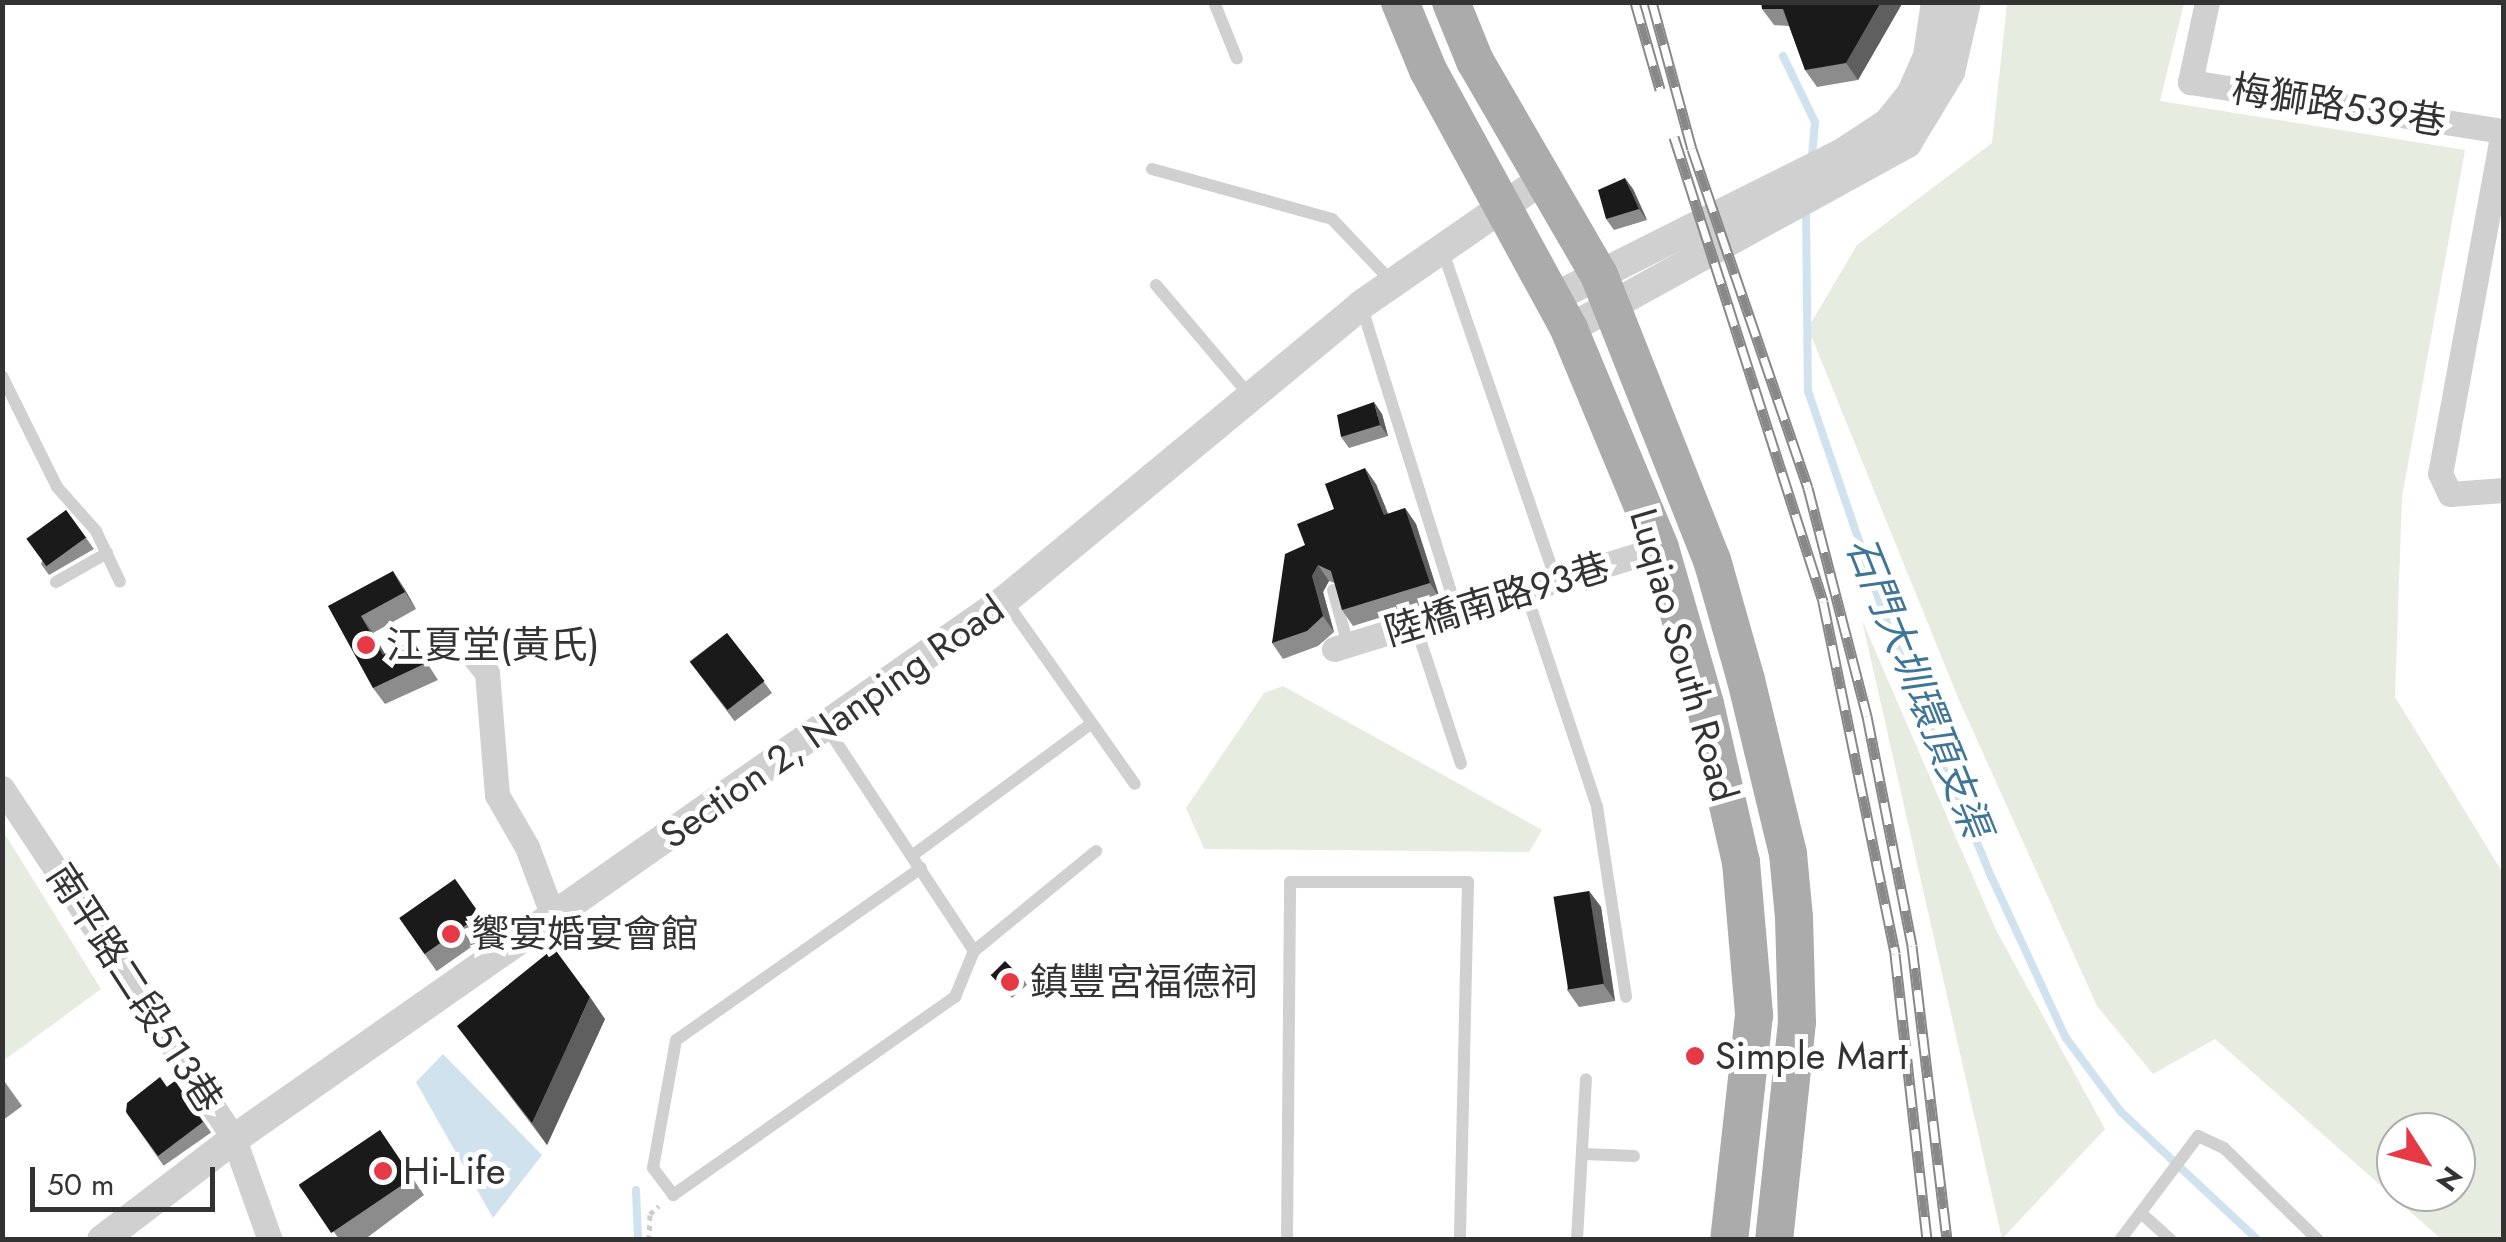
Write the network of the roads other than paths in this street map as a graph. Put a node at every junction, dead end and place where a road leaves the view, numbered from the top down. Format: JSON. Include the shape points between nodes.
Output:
{"nodes":[{"id":1,"x":1214,"y":2,"type":"edge"},
{"id":2,"x":1400,"y":2,"type":"edge"},
{"id":3,"x":1451,"y":2,"type":"edge"},
{"id":4,"x":1936,"y":2,"type":"edge"},
{"id":5,"x":1966,"y":2,"type":"edge"},
{"id":6,"x":2207,"y":2,"type":"edge"},
{"id":7,"x":1237,"y":60,"type":"dead end"},
{"id":8,"x":1152,"y":170,"type":"dead end"},
{"id":9,"x":1543,"y":180,"type":"junction"},
{"id":10,"x":1503,"y":206,"type":"junction"},
{"id":11,"x":1442,"y":247,"type":"junction"},
{"id":12,"x":1392,"y":282,"type":"junction"},
{"id":13,"x":1156,"y":285,"type":"dead end"},
{"id":14,"x":1606,"y":292,"type":"junction"},
{"id":15,"x":1361,"y":305,"type":"junction"},
{"id":16,"x":1561,"y":313,"type":"junction"},
{"id":17,"x":2,"y":376,"type":"edge"},
{"id":18,"x":1252,"y":398,"type":"junction"},
{"id":19,"x":2504,"y":490,"type":"edge"},
{"id":20,"x":1660,"y":548,"type":"junction"},
{"id":21,"x":106,"y":553,"type":"junction"},
{"id":22,"x":1556,"y":580,"type":"junction"},
{"id":23,"x":56,"y":582,"type":"dead end"},
{"id":24,"x":120,"y":582,"type":"dead end"},
{"id":25,"x":1332,"y":590,"type":"edge"},
{"id":26,"x":1525,"y":590,"type":"junction"},
{"id":27,"x":1004,"y":600,"type":"junction"},
{"id":28,"x":1457,"y":611,"type":"junction"},
{"id":29,"x":1415,"y":624,"type":"junction"},
{"id":30,"x":1341,"y":647,"type":"joint"},
{"id":31,"x":476,"y":659,"type":"dead end"},
{"id":32,"x":1092,"y":724,"type":"junction"},
{"id":33,"x":827,"y":728,"type":"junction"},
{"id":34,"x":1461,"y":764,"type":"dead end"},
{"id":35,"x":1135,"y":784,"type":"dead end"},
{"id":36,"x":2,"y":788,"type":"edge"},
{"id":37,"x":1096,"y":851,"type":"dead end"},
{"id":38,"x":913,"y":855,"type":"junction"},
{"id":39,"x":921,"y":868,"type":"junction"},
{"id":40,"x":554,"y":919,"type":"junction"},
{"id":41,"x":974,"y":951,"type":"junction"},
{"id":42,"x":1626,"y":997,"type":"dead end"},
{"id":43,"x":1586,"y":1080,"type":"dead end"},
{"id":44,"x":234,"y":1139,"type":"junction"},
{"id":45,"x":1584,"y":1154,"type":"junction"},
{"id":46,"x":1634,"y":1156,"type":"dead end"},
{"id":47,"x":2141,"y":1213,"type":"junction"},
{"id":48,"x":102,"y":1240,"type":"edge"},
{"id":49,"x":270,"y":1240,"type":"edge"},
{"id":50,"x":1287,"y":1240,"type":"edge"},
{"id":51,"x":1460,"y":1240,"type":"edge"},
{"id":52,"x":1578,"y":1240,"type":"edge"},
{"id":53,"x":1729,"y":1240,"type":"edge"},
{"id":54,"x":1774,"y":1240,"type":"edge"},
{"id":55,"x":2120,"y":1240,"type":"edge"},
{"id":56,"x":2171,"y":1240,"type":"edge"},
{"id":57,"x":2318,"y":1240,"type":"edge"}],
"edges":[{"from":1,"to":7,"type":"lane"},
{"from":2,"to":10,"type":"main road","name":"Luqiao South Road","via":[[1428,70]]},
{"from":3,"to":9,"type":"main road","name":"Luqiao South Road","via":[[1475,61]]},
{"from":4,"to":14,"type":"street","via":[[1928,56],[1911,95],[1888,123]]},
{"from":5,"to":14,"type":"street","via":[[1950,72],[1907,143]]},
{"from":6,"to":19,"type":"street","name":"梅獅路539巷","via":[[2190,82],[2504,131],[2440,472],[2450,494]]},
{"from":8,"to":12,"type":"lane","via":[[1332,219]]},
{"from":9,"to":10,"type":"street","name":"Section 2, Nanping Road"},
{"from":9,"to":14,"type":"main road","name":"Luqiao South Road"},
{"from":10,"to":11,"type":"street","name":"Section 2, Nanping Road"},
{"from":10,"to":16,"type":"main road","name":"Luqiao South Road"},
{"from":11,"to":12,"type":"street","name":"Section 2, Nanping Road"},
{"from":11,"to":22,"type":"lane"},
{"from":12,"to":15,"type":"street","name":"Section 2, Nanping Road"},
{"from":13,"to":18,"type":"lane"},
{"from":14,"to":16,"type":"street"},
{"from":14,"to":54,"type":"main road","name":"Luqiao South Road","via":[[1712,560],[1788,854],[1798,1022]]},
{"from":15,"to":18,"type":"street","name":"Section 2, Nanping Road"},
{"from":15,"to":28,"type":"lane"},
{"from":16,"to":20,"type":"main road","name":"Luqiao South Road"},
{"from":17,"to":21,"type":"lane","via":[[57,487],[96,531]]},
{"from":18,"to":27,"type":"street","name":"Section 2, Nanping Road"},
{"from":20,"to":22,"type":"street","name":"陸橋南路93巷"},
{"from":20,"to":53,"type":"main road","name":"Luqiao South Road","via":[[1706,704],[1748,912],[1754,1015],[1728,1166]]},
{"from":21,"to":23,"type":"lane"},
{"from":21,"to":24,"type":"lane"},
{"from":22,"to":26,"type":"street","name":"陸橋南路93巷"},
{"from":25,"to":30,"type":"lane"},
{"from":26,"to":28,"type":"street","name":"陸橋南路93巷"},
{"from":26,"to":42,"type":"lane","via":[[1597,807]]},
{"from":27,"to":32,"type":"lane"},
{"from":27,"to":33,"type":"street","name":"Section 2, Nanping Road"},
{"from":28,"to":29,"type":"street","name":"陸橋南路93巷"},
{"from":29,"to":30,"type":"street","name":"陸橋南路93巷"},
{"from":29,"to":34,"type":"lane"},
{"from":31,"to":40,"type":"street","via":[[487,673],[496,795],[527,847]]},
{"from":32,"to":35,"type":"lane"},
{"from":32,"to":38,"type":"lane"},
{"from":33,"to":38,"type":"lane"},
{"from":33,"to":40,"type":"street","name":"Section 2, Nanping Road"},
{"from":36,"to":44,"type":"street","name":"南平路二段513巷"},
{"from":37,"to":41,"type":"lane"},
{"from":38,"to":39,"type":"lane"},
{"from":39,"to":41,"type":"lane"},
{"from":39,"to":41,"type":"lane","via":[[676,1040],[653,1168],[673,1194],[955,997]]},
{"from":40,"to":44,"type":"street","name":"Section 2, Nanping Road"},
{"from":43,"to":45,"type":"lane"},
{"from":44,"to":48,"type":"street","name":"Section 2, Nanping Road"},
{"from":44,"to":49,"type":"street","name":"南平路二段513巷"},
{"from":45,"to":46,"type":"lane"},
{"from":45,"to":52,"type":"lane"},
{"from":47,"to":55,"type":"lane"},
{"from":47,"to":56,"type":"lane"},
{"from":47,"to":57,"type":"lane","via":[[2198,1136],[2224,1148]]},
{"from":50,"to":51,"type":"lane","via":[[1290,882],[1468,882]]}]}
